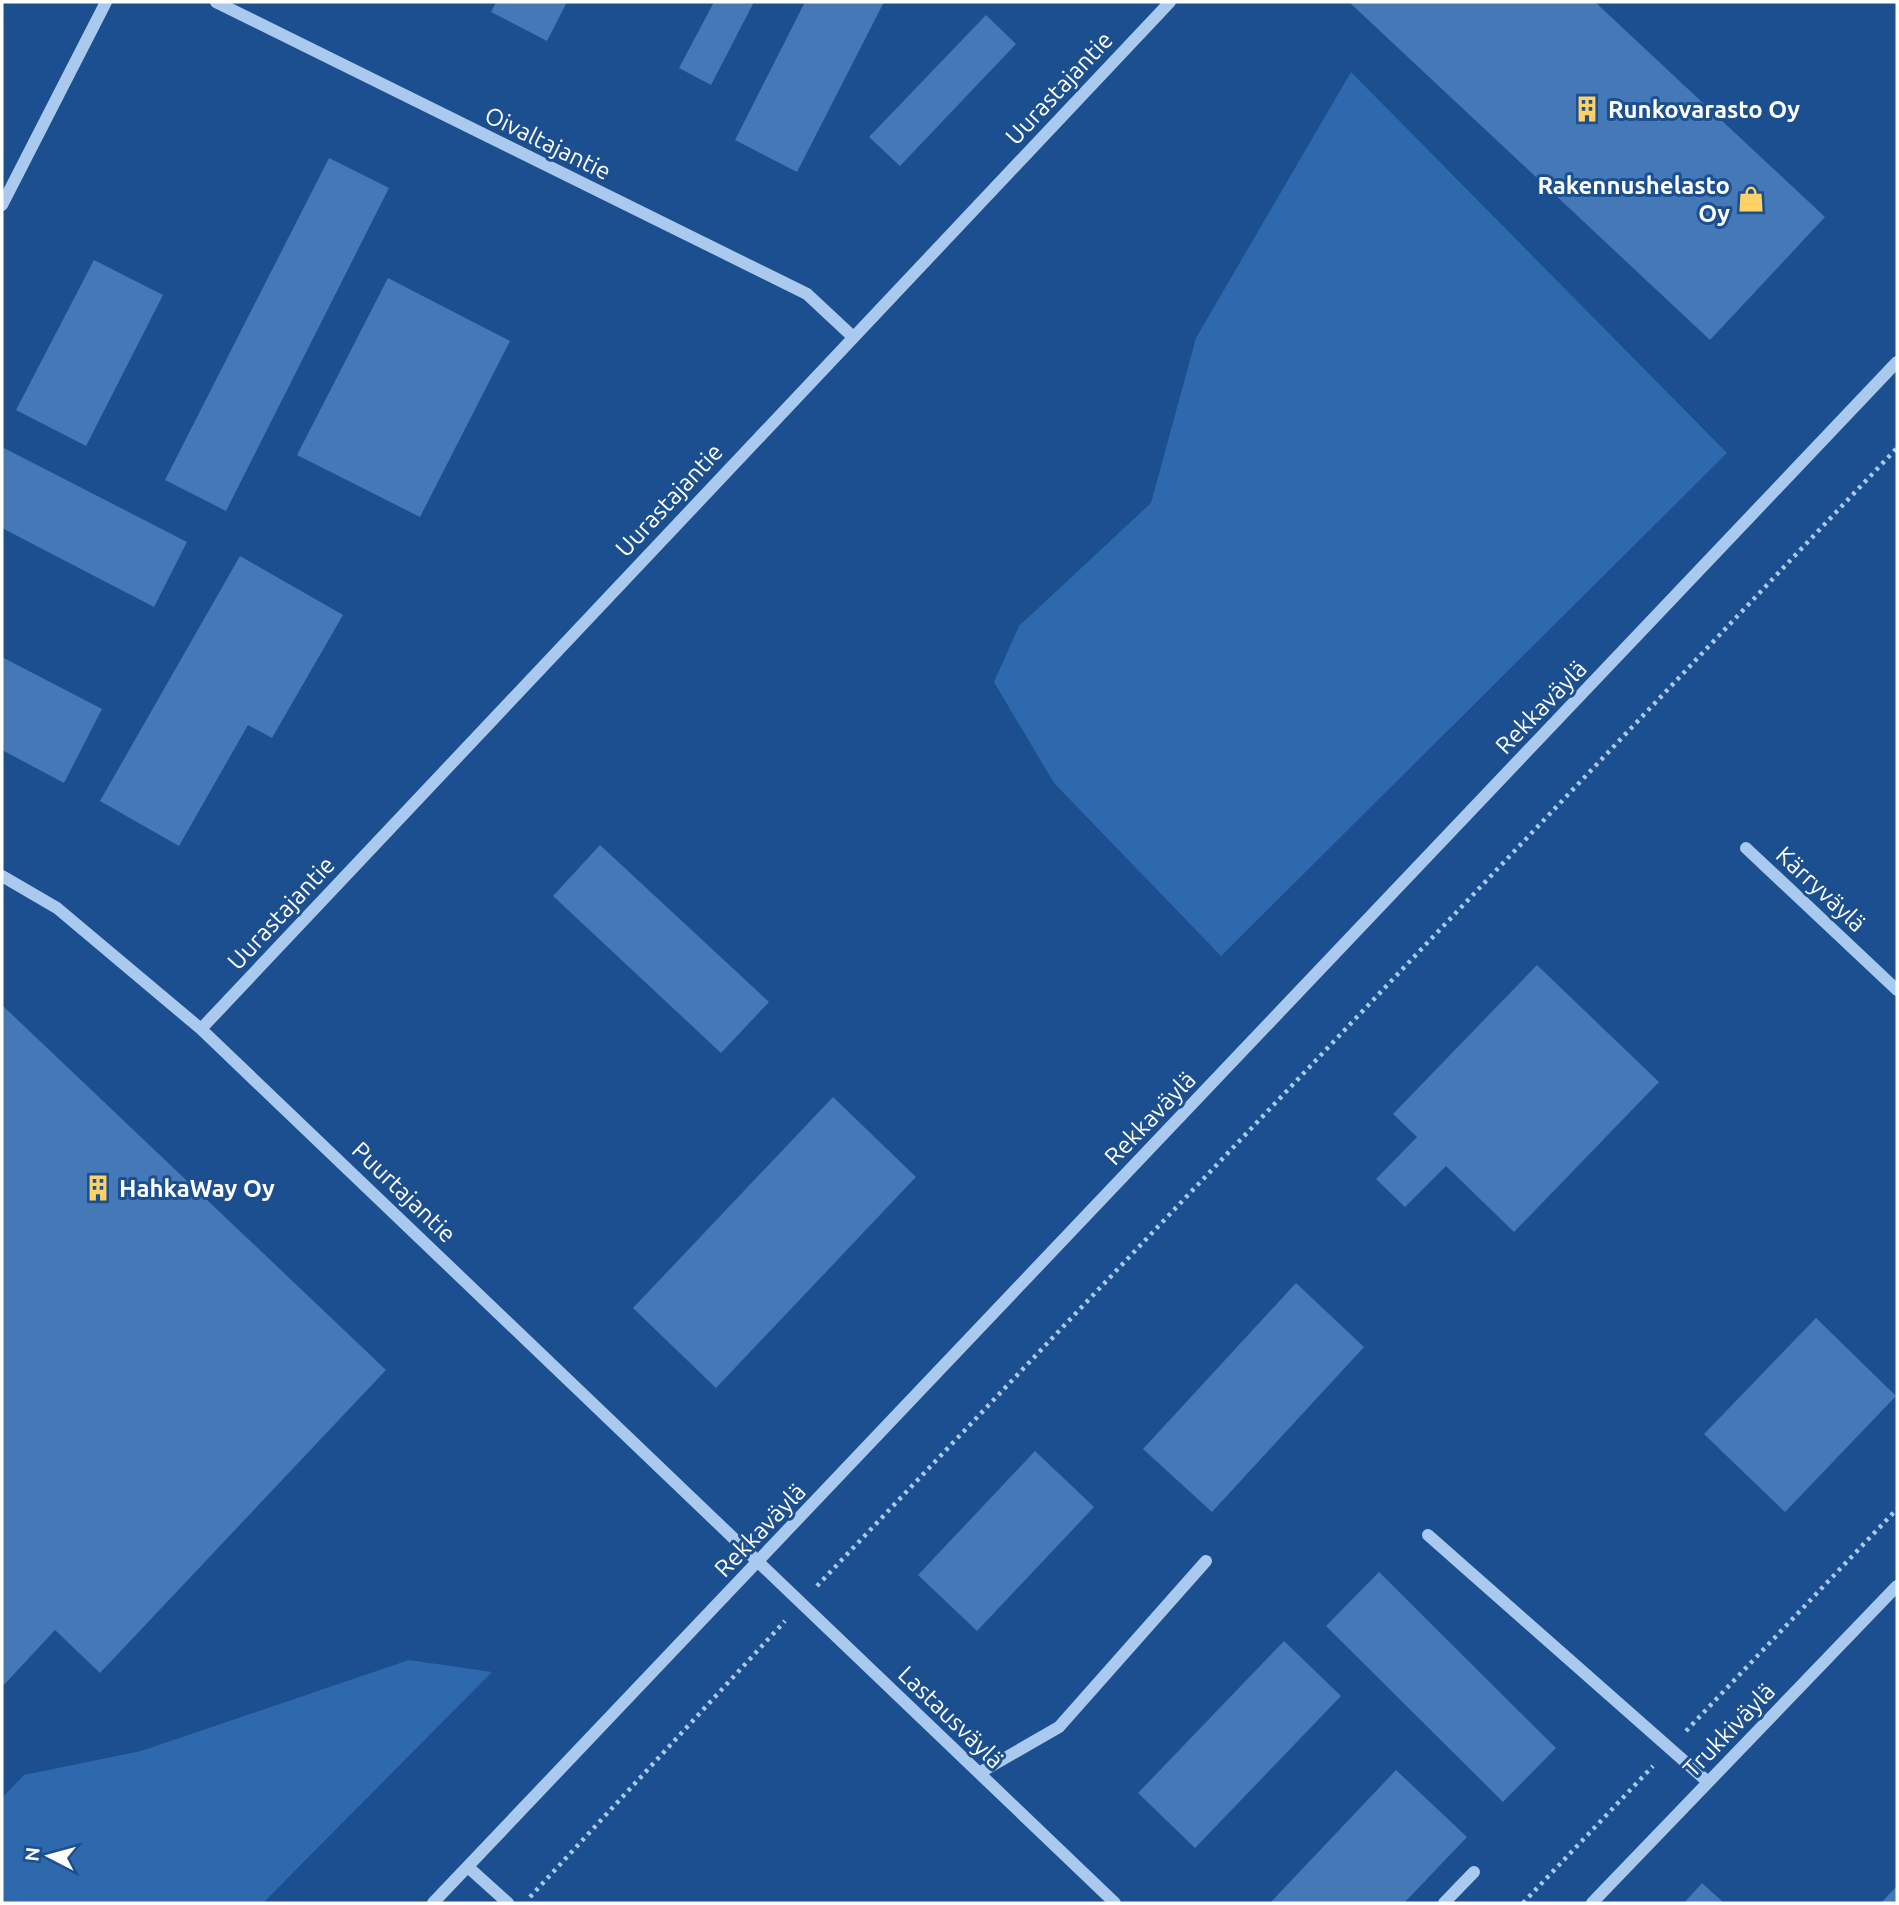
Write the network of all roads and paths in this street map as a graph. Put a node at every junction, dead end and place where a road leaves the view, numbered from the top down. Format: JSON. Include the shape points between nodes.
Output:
{"nodes":[{"id":1,"x":106,"y":2,"type":"edge"},
{"id":2,"x":216,"y":2,"type":"edge"},
{"id":3,"x":1170,"y":2,"type":"edge"},
{"id":4,"x":2,"y":205,"type":"edge"},
{"id":5,"x":852,"y":336,"type":"junction"},
{"id":6,"x":1897,"y":362,"type":"edge"},
{"id":7,"x":1897,"y":448,"type":"edge"},
{"id":8,"x":1746,"y":848,"type":"dead end"},
{"id":9,"x":2,"y":876,"type":"edge"},
{"id":10,"x":1897,"y":990,"type":"edge"},
{"id":11,"x":201,"y":1028,"type":"junction"},
{"id":12,"x":1897,"y":1509,"type":"edge"},
{"id":13,"x":1428,"y":1535,"type":"dead end"},
{"id":14,"x":759,"y":1561,"type":"junction"},
{"id":15,"x":1206,"y":1561,"type":"dead end"},
{"id":16,"x":1897,"y":1586,"type":"edge"},
{"id":17,"x":802,"y":1603,"type":"junction"},
{"id":18,"x":1670,"y":1748,"type":"junction"},
{"id":19,"x":979,"y":1773,"type":"junction"},
{"id":20,"x":1708,"y":1782,"type":"junction"},
{"id":21,"x":468,"y":1867,"type":"junction"},
{"id":22,"x":1474,"y":1872,"type":"dead end"},
{"id":23,"x":433,"y":1903,"type":"edge"},
{"id":24,"x":508,"y":1903,"type":"edge"},
{"id":25,"x":524,"y":1903,"type":"edge"},
{"id":26,"x":1115,"y":1903,"type":"edge"},
{"id":27,"x":1444,"y":1903,"type":"edge"},
{"id":28,"x":1523,"y":1903,"type":"edge"},
{"id":29,"x":1592,"y":1903,"type":"edge"}],
"edges":[{"from":1,"to":4,"type":"street"},
{"from":2,"to":5,"type":"street","name":"Oivaltajantie","via":[[807,294]]},
{"from":3,"to":5,"type":"street","name":"Uurastajantie"},
{"from":5,"to":11,"type":"street","name":"Uurastajantie"},
{"from":6,"to":14,"type":"street","name":"Rekkaväylä"},
{"from":7,"to":17,"type":"path"},
{"from":8,"to":10,"type":"street","name":"Kärryväylä"},
{"from":9,"to":11,"type":"street","name":"Puurtajantie","via":[[57,908]]},
{"from":11,"to":14,"type":"street","name":"Puurtajantie"},
{"from":12,"to":18,"type":"path"},
{"from":13,"to":18,"type":"street"},
{"from":14,"to":17,"type":"street","name":"Lastausväylä"},
{"from":14,"to":21,"type":"street","name":"Rekkaväylä"},
{"from":15,"to":19,"type":"street","via":[[1059,1727]]},
{"from":16,"to":20,"type":"street","name":"Trukkiväylä"},
{"from":17,"to":19,"type":"street","name":"Lastausväylä"},
{"from":17,"to":25,"type":"path"},
{"from":18,"to":20,"type":"street"},
{"from":18,"to":28,"type":"path"},
{"from":19,"to":26,"type":"street","name":"Lastausväylä"},
{"from":20,"to":29,"type":"street","name":"Trukkiväylä"},
{"from":21,"to":23,"type":"street","name":"Rekkaväylä"},
{"from":21,"to":24,"type":"street"},
{"from":22,"to":27,"type":"street"}]}
